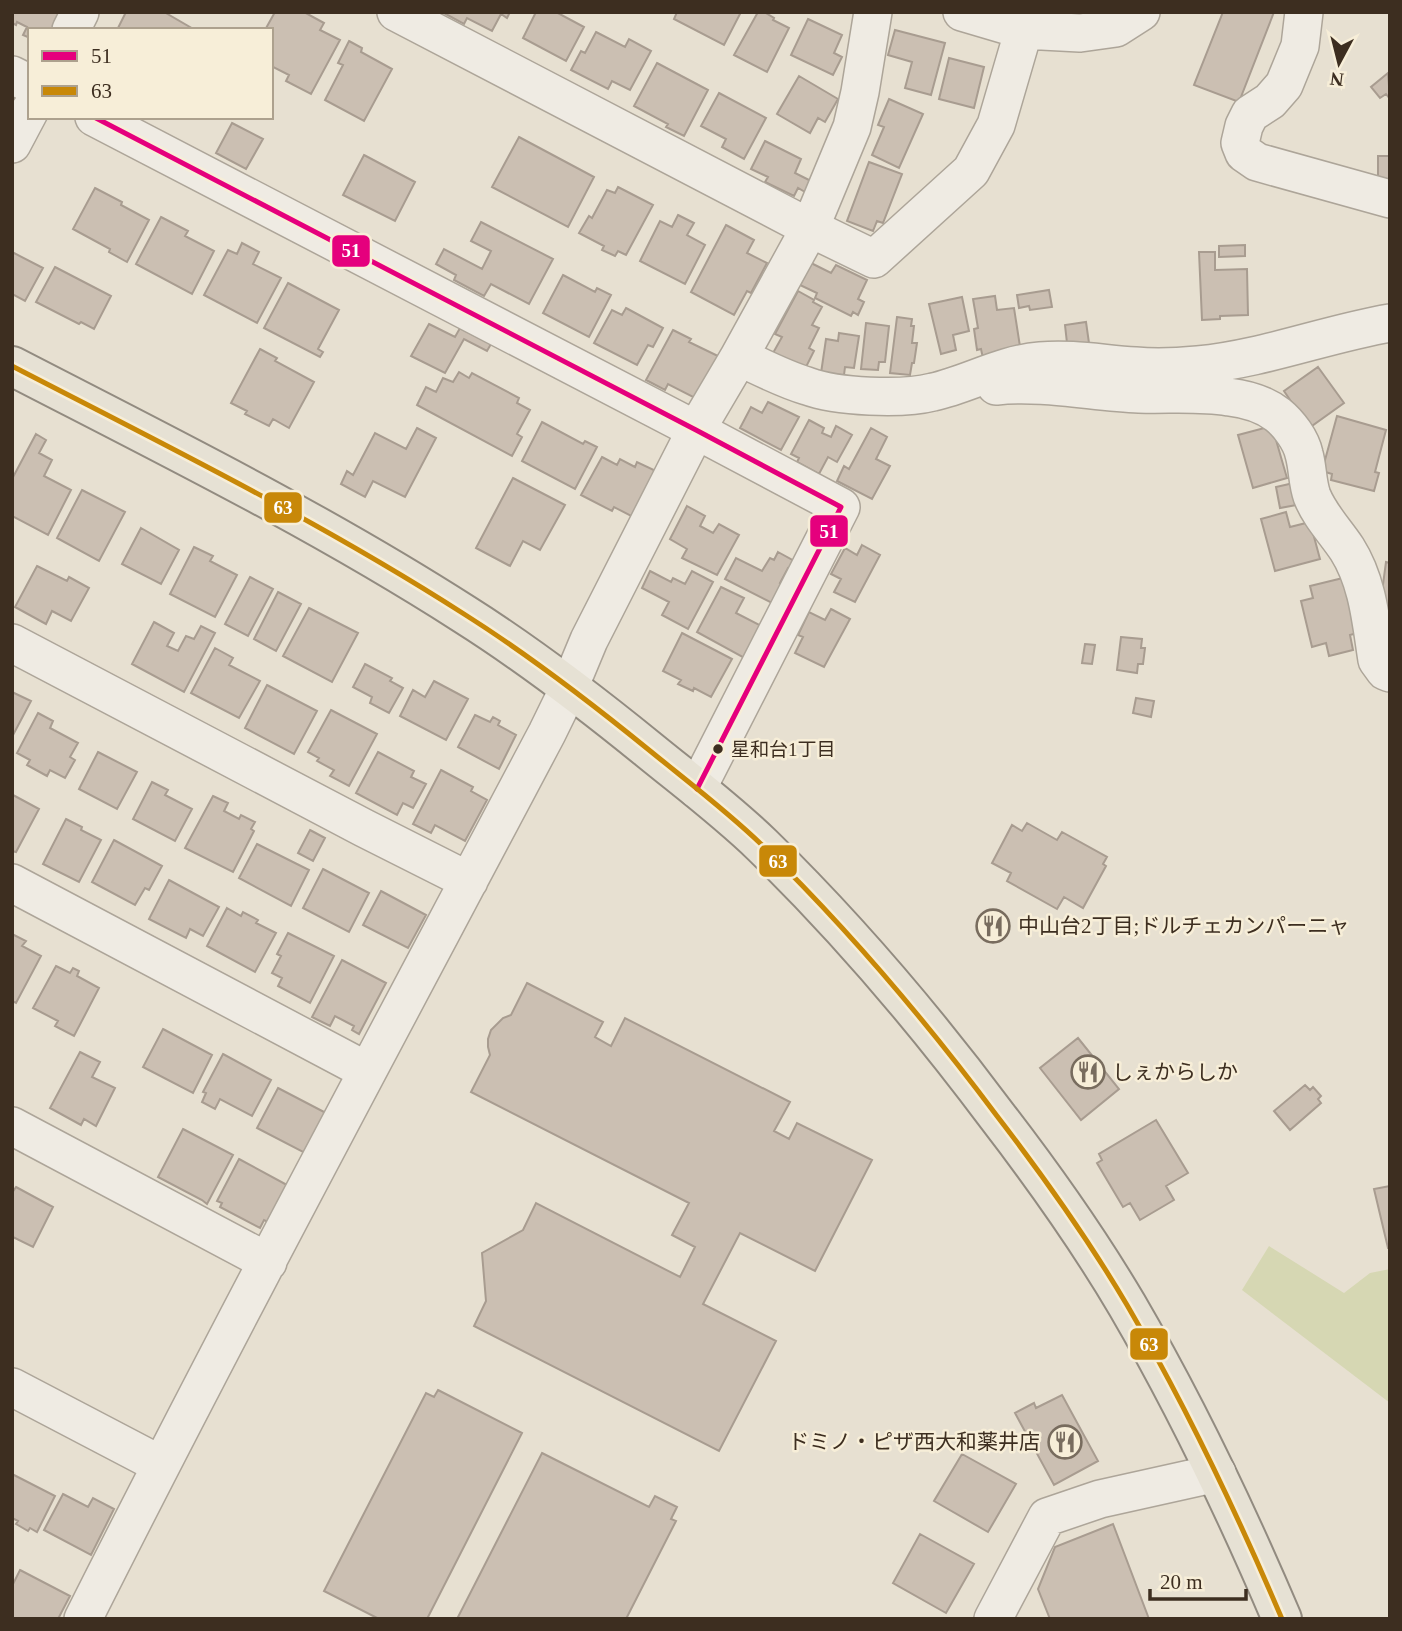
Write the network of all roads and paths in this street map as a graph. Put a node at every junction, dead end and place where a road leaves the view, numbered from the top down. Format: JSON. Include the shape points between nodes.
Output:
{"nodes":[{"id":1,"x":80,"y":12,"type":"edge"},
{"id":2,"x":396,"y":12,"type":"edge"},
{"id":3,"x":873,"y":12,"type":"edge"},
{"id":4,"x":962,"y":12,"type":"edge"},
{"id":5,"x":1141,"y":12,"type":"edge"},
{"id":6,"x":1304,"y":12,"type":"edge"},
{"id":7,"x":1026,"y":21,"type":"edge"},
{"id":8,"x":72,"y":28,"type":"edge"},
{"id":9,"x":12,"y":75,"type":"edge"},
{"id":10,"x":28,"y":83,"type":"edge"},
{"id":11,"x":28,"y":114,"type":"edge"},
{"id":12,"x":98,"y":119,"type":"edge"},
{"id":13,"x":12,"y":144,"type":"edge"},
{"id":14,"x":1390,"y":198,"type":"edge"},
{"id":15,"x":810,"y":228,"type":"junction"},
{"id":16,"x":1390,"y":323,"type":"edge"},
{"id":17,"x":739,"y":357,"type":"junction"},
{"id":18,"x":12,"y":366,"type":"edge"},
{"id":19,"x":933,"y":393,"type":"junction"},
{"id":20,"x":696,"y":429,"type":"junction"},
{"id":21,"x":12,"y":643,"type":"edge"},
{"id":22,"x":1390,"y":673,"type":"edge"},
{"id":23,"x":569,"y":688,"type":"junction"},
{"id":24,"x":697,"y":789,"type":"junction"},
{"id":25,"x":469,"y":881,"type":"junction"},
{"id":26,"x":12,"y":883,"type":"edge"},
{"id":27,"x":367,"y":1070,"type":"junction"},
{"id":28,"x":12,"y":1126,"type":"edge"},
{"id":29,"x":268,"y":1262,"type":"junction"},
{"id":30,"x":12,"y":1387,"type":"edge"},
{"id":31,"x":161,"y":1465,"type":"junction"},
{"id":32,"x":1217,"y":1473,"type":"junction"},
{"id":33,"x":1005,"y":1611,"type":"edge"},
{"id":34,"x":83,"y":1619,"type":"edge"},
{"id":35,"x":1282,"y":1619,"type":"edge"}],
"edges":[{"from":1,"to":8,"type":"street"},
{"from":2,"to":15,"type":"street"},
{"from":3,"to":15,"type":"street","via":[[852,127]]},
{"from":4,"to":7,"type":"street"},
{"from":5,"to":7,"type":"street","via":[[1116,28],[1080,33]]},
{"from":6,"to":14,"type":"street","via":[[1300,46],[1284,85],[1250,114],[1244,125],[1240,143],[1244,153],[1257,162]]},
{"from":7,"to":15,"type":"street","via":[[996,125],[971,171],[874,259]]},
{"from":9,"to":10,"type":"street"},
{"from":11,"to":13,"type":"street"},
{"from":12,"to":20,"type":"street"},
{"from":15,"to":17,"type":"street"},
{"from":16,"to":19,"type":"street","via":[[1202,365],[1137,367],[1075,360],[1012,365]]},
{"from":17,"to":19,"type":"street","via":[[810,388],[896,397]]},
{"from":17,"to":20,"type":"street"},
{"from":18,"to":23,"type":"main road","via":[[367,553],[467,615]]},
{"from":19,"to":22,"type":"street","via":[[1009,384],[1211,395],[1266,407],[1296,435],[1312,495],[1362,578],[1377,660]]},
{"from":20,"to":23,"type":"street"},
{"from":20,"to":24,"type":"street","via":[[841,507]]},
{"from":21,"to":25,"type":"street"},
{"from":23,"to":24,"type":"main road"},
{"from":23,"to":25,"type":"street"},
{"from":24,"to":32,"type":"main road","via":[[760,844],[829,915],[974,1084],[1055,1191],[1125,1301]]},
{"from":25,"to":27,"type":"street"},
{"from":26,"to":27,"type":"street"},
{"from":27,"to":29,"type":"street"},
{"from":28,"to":29,"type":"street"},
{"from":29,"to":31,"type":"street"},
{"from":30,"to":31,"type":"street"},
{"from":31,"to":34,"type":"street"},
{"from":32,"to":33,"type":"street","via":[[1100,1499],[1048,1517]]},
{"from":32,"to":35,"type":"main road"}]}
